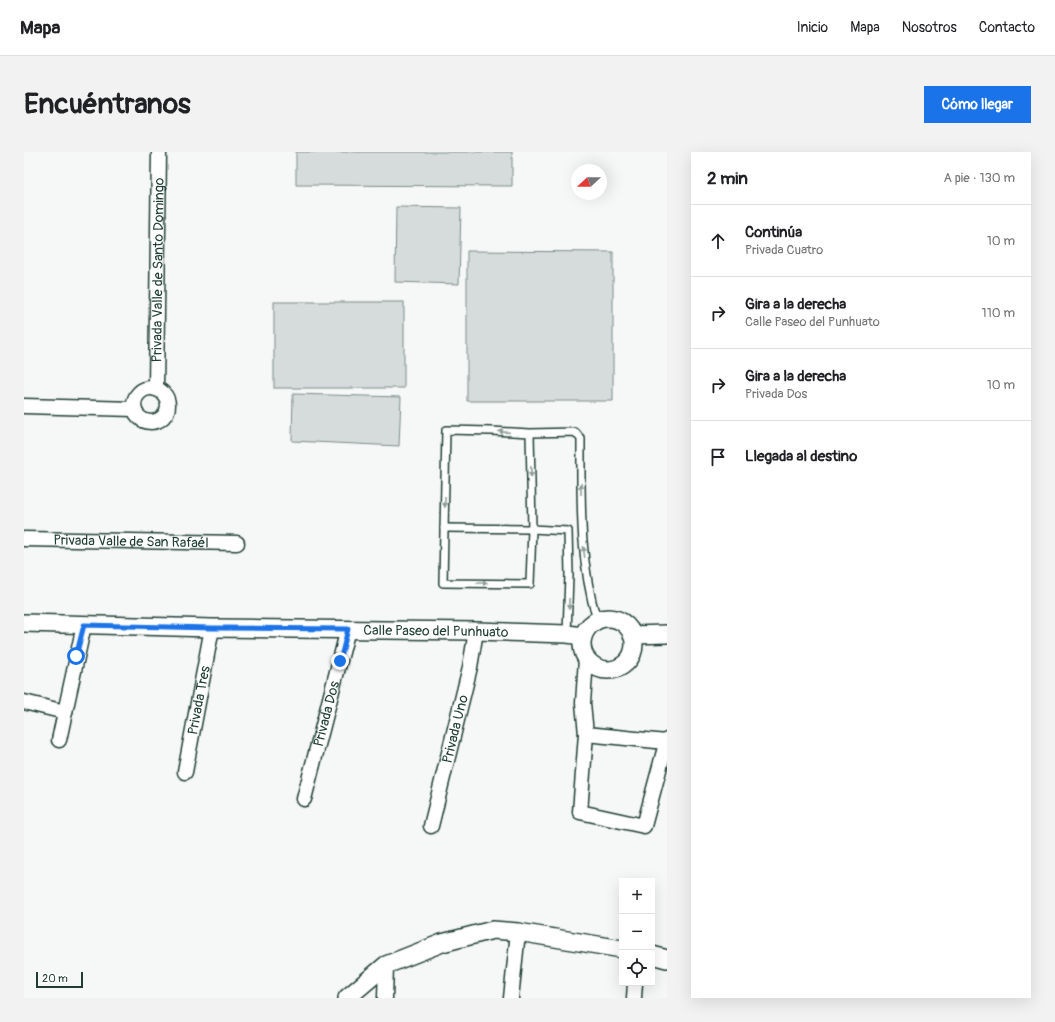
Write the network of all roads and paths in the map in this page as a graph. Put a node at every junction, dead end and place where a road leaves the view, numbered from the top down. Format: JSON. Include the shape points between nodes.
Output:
{"nodes":[{"id":1,"x":159,"y":152,"type":"edge"},
{"id":2,"x":156,"y":389,"type":"junction"},
{"id":3,"x":24,"y":406,"type":"edge"},
{"id":4,"x":134,"y":410,"type":"junction"},
{"id":5,"x":530,"y":433,"type":"junction"},
{"id":6,"x":444,"y":528,"type":"junction"},
{"id":7,"x":532,"y":529,"type":"junction"},
{"id":8,"x":24,"y":539,"type":"edge"},
{"id":9,"x":237,"y":543,"type":"dead end"},
{"id":10,"x":597,"y":620,"type":"junction"},
{"id":11,"x":24,"y":623,"type":"edge"},
{"id":12,"x":84,"y":625,"type":"junction"},
{"id":13,"x":212,"y":628,"type":"junction"},
{"id":14,"x":348,"y":629,"type":"junction"},
{"id":15,"x":476,"y":631,"type":"junction"},
{"id":16,"x":667,"y":634,"type":"edge"},
{"id":17,"x":575,"y":635,"type":"junction"},
{"id":18,"x":632,"y":635,"type":"junction"},
{"id":19,"x":586,"y":659,"type":"junction"},
{"id":20,"x":24,"y":702,"type":"edge"},
{"id":21,"x":66,"y":712,"type":"junction"},
{"id":22,"x":586,"y":734,"type":"junction"},
{"id":23,"x":59,"y":740,"type":"dead end"},
{"id":24,"x":667,"y":741,"type":"edge"},
{"id":25,"x":185,"y":772,"type":"dead end"},
{"id":26,"x":304,"y":799,"type":"dead end"},
{"id":27,"x":431,"y":826,"type":"dead end"},
{"id":28,"x":518,"y":932,"type":"junction"},
{"id":29,"x":619,"y":949,"type":"edge"},
{"id":30,"x":655,"y":957,"type":"edge"},
{"id":31,"x":667,"y":960,"type":"edge"},
{"id":32,"x":386,"y":965,"type":"junction"},
{"id":33,"x":635,"y":986,"type":"edge"},
{"id":34,"x":347,"y":998,"type":"edge"},
{"id":35,"x":385,"y":998,"type":"edge"},
{"id":36,"x":512,"y":998,"type":"edge"},
{"id":37,"x":634,"y":998,"type":"edge"}],
"edges":[{"from":1,"to":2,"type":"street","name":"Privada Valle de Santo Domingo"},
{"from":2,"to":4,"type":"street","via":[[142,391],[134,402]]},
{"from":2,"to":4,"type":"street","via":[[168,402],[163,418],[152,423],[146,422]]},
{"from":3,"to":4,"type":"street"},
{"from":5,"to":6,"type":"lane","one_way":true,"via":[[446,430]]},
{"from":5,"to":7,"type":"lane","one_way":true},
{"from":10,"to":5,"type":"lane","one_way":true,"via":[[592,605],[581,528],[581,439],[575,432]]},
{"from":6,"to":7,"type":"lane"},
{"from":6,"to":7,"type":"lane","one_way":true,"via":[[443,583],[530,584]]},
{"from":7,"to":17,"type":"lane","one_way":true,"via":[[568,531]]},
{"from":8,"to":9,"type":"street","name":"Privada Valle de San Rafaél"},
{"from":10,"to":17,"type":"street"},
{"from":10,"to":18,"type":"street","via":[[606,618],[620,621]]},
{"from":11,"to":12,"type":"street","name":"Calle Paseo del Punhuato"},
{"from":12,"to":13,"type":"street","name":"Calle Paseo del Punhuato"},
{"from":12,"to":21,"type":"street"},
{"from":13,"to":14,"type":"street","name":"Calle Paseo del Punhuato"},
{"from":13,"to":25,"type":"street","name":"Privada Tres"},
{"from":14,"to":15,"type":"street","name":"Calle Paseo del Punhuato"},
{"from":14,"to":26,"type":"street","name":"Privada Dos"},
{"from":15,"to":17,"type":"street","name":"Calle Paseo del Punhuato"},
{"from":15,"to":27,"type":"street","name":"Privada Uno","via":[[470,667]]},
{"from":16,"to":18,"type":"street"},
{"from":17,"to":19,"type":"street","via":[[582,642],[582,651]]},
{"from":18,"to":19,"type":"street","via":[[633,651],[623,666],[608,671],[598,669]]},
{"from":19,"to":22,"type":"street","via":[[583,703]]},
{"from":20,"to":21,"type":"street"},
{"from":21,"to":23,"type":"street"},
{"from":22,"to":24,"type":"street"},
{"from":22,"to":24,"type":"street","via":[[580,812],[644,826]]},
{"from":28,"to":29,"type":"street"},
{"from":28,"to":32,"type":"street","via":[[485,932],[442,943]]},
{"from":28,"to":36,"type":"street"},
{"from":30,"to":31,"type":"street"},
{"from":32,"to":34,"type":"street"},
{"from":32,"to":35,"type":"street"},
{"from":33,"to":37,"type":"street"}]}
